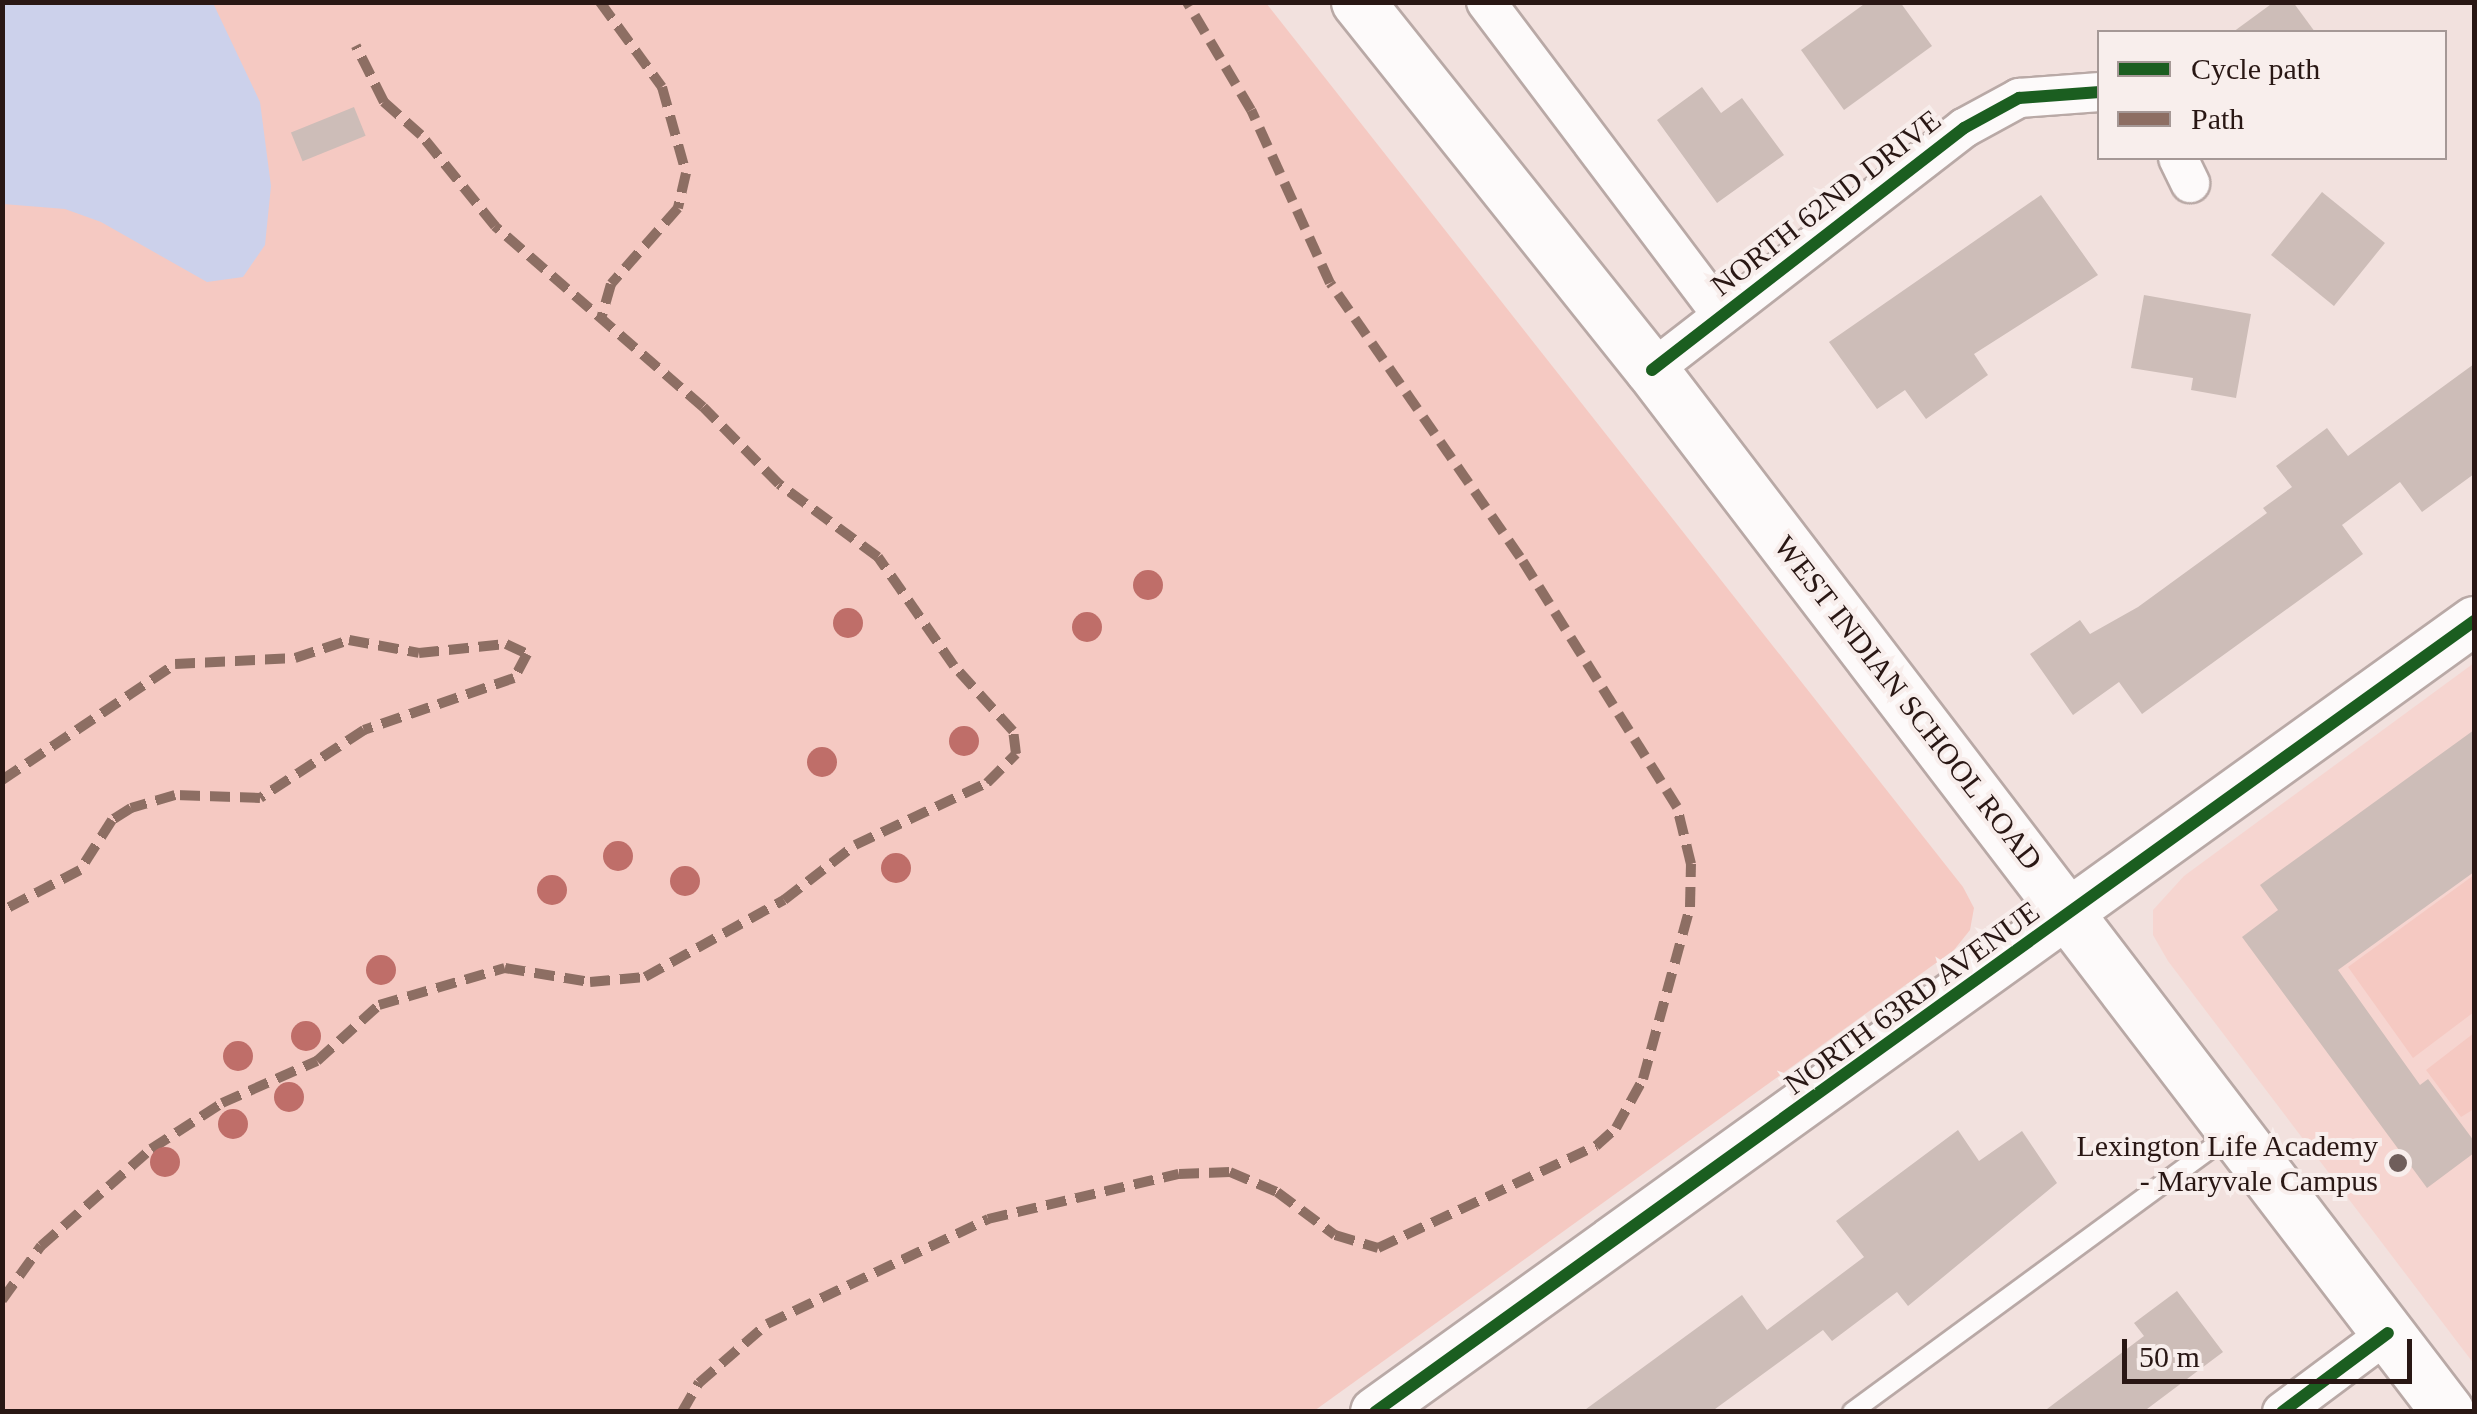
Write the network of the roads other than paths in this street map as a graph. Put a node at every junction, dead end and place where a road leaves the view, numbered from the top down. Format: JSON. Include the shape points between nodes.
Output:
{"nodes":[{"id":1,"x":1358,"y":2,"type":"edge"},
{"id":2,"x":1486,"y":2,"type":"edge"},
{"id":3,"x":2097,"y":92,"type":"edge"},
{"id":4,"x":1722,"y":315,"type":"junction"},
{"id":5,"x":1652,"y":370,"type":"junction"},
{"id":6,"x":2474,"y":620,"type":"edge"},
{"id":7,"x":2072,"y":914,"type":"junction"},
{"id":8,"x":2235,"y":1131,"type":"junction"},
{"id":9,"x":2388,"y":1333,"type":"junction"},
{"id":10,"x":1375,"y":1412,"type":"edge"},
{"id":11,"x":1852,"y":1412,"type":"edge"},
{"id":12,"x":2282,"y":1412,"type":"edge"},
{"id":13,"x":2448,"y":1412,"type":"edge"}],
"edges":[{"from":1,"to":5,"type":"main road","name":"WEST INDIAN SCHOOL ROAD"},
{"from":2,"to":4,"type":"street"},
{"from":3,"to":4,"type":"street","name":"NORTH 62ND DRIVE","via":[[2019,98],[1964,128]]},
{"from":4,"to":5,"type":"street","name":"NORTH 62ND DRIVE"},
{"from":5,"to":7,"type":"main road","name":"WEST INDIAN SCHOOL ROAD"},
{"from":6,"to":7,"type":"street","name":"NORTH 63RD AVENUE"},
{"from":7,"to":8,"type":"main road","name":"WEST INDIAN SCHOOL ROAD"},
{"from":7,"to":10,"type":"street","name":"NORTH 63RD AVENUE"},
{"from":8,"to":9,"type":"main road","name":"WEST INDIAN SCHOOL ROAD"},
{"from":8,"to":11,"type":"lane"},
{"from":9,"to":12,"type":"street"},
{"from":9,"to":13,"type":"main road","name":"WEST INDIAN SCHOOL ROAD"}]}
